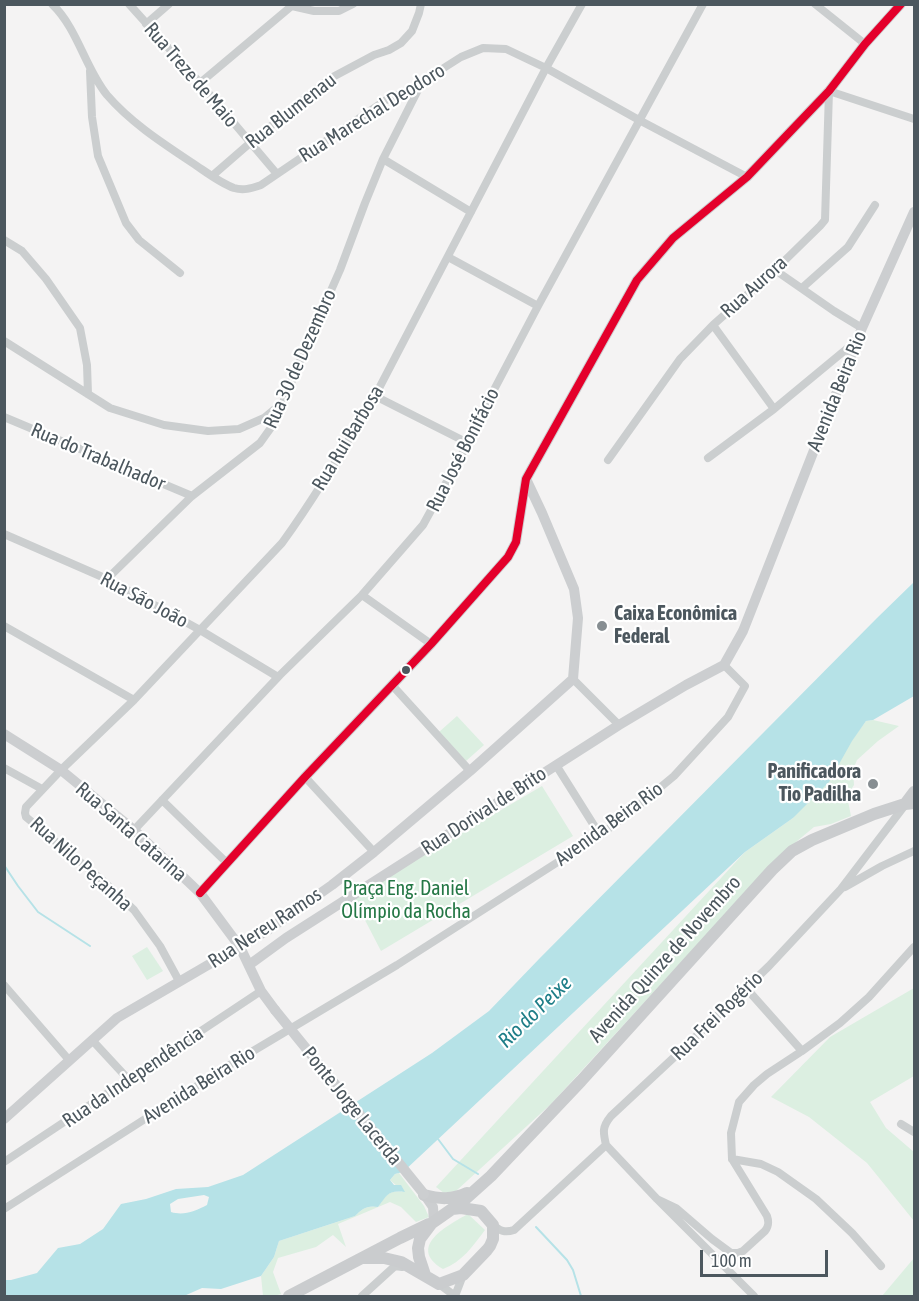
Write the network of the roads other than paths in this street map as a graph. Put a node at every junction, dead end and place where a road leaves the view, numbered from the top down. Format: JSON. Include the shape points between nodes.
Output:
{"nodes":[{"id":1,"x":52,"y":4,"type":"edge"},
{"id":2,"x":129,"y":4,"type":"edge"},
{"id":3,"x":169,"y":4,"type":"edge"},
{"id":4,"x":353,"y":4,"type":"edge"},
{"id":5,"x":421,"y":4,"type":"edge"},
{"id":6,"x":582,"y":4,"type":"edge"},
{"id":7,"x":703,"y":4,"type":"edge"},
{"id":8,"x":815,"y":4,"type":"edge"},
{"id":9,"x":901,"y":4,"type":"edge"},
{"id":10,"x":293,"y":5,"type":"edge"},
{"id":11,"x":146,"y":24,"type":"junction"},
{"id":12,"x":865,"y":44,"type":"junction"},
{"id":13,"x":546,"y":68,"type":"junction"},
{"id":14,"x":90,"y":69,"type":"junction"},
{"id":15,"x":200,"y":83,"type":"junction"},
{"id":16,"x":420,"y":86,"type":"junction"},
{"id":17,"x":829,"y":91,"type":"junction"},
{"id":18,"x":915,"y":119,"type":"edge"},
{"id":19,"x":639,"y":120,"type":"junction"},
{"id":20,"x":250,"y":143,"type":"junction"},
{"id":21,"x":383,"y":159,"type":"junction"},
{"id":22,"x":277,"y":174,"type":"junction"},
{"id":23,"x":212,"y":176,"type":"junction"},
{"id":24,"x":747,"y":177,"type":"junction"},
{"id":25,"x":875,"y":206,"type":"dead end"},
{"id":26,"x":471,"y":212,"type":"junction"},
{"id":27,"x":915,"y":212,"type":"edge"},
{"id":28,"x":4,"y":240,"type":"edge"},
{"id":29,"x":448,"y":257,"type":"junction"},
{"id":30,"x":775,"y":270,"type":"junction"},
{"id":31,"x":180,"y":273,"type":"dead end"},
{"id":32,"x":802,"y":288,"type":"junction"},
{"id":33,"x":538,"y":306,"type":"junction"},
{"id":34,"x":713,"y":325,"type":"junction"},
{"id":35,"x":862,"y":328,"type":"junction"},
{"id":36,"x":857,"y":340,"type":"junction"},
{"id":37,"x":4,"y":341,"type":"edge"},
{"id":38,"x":88,"y":394,"type":"junction"},
{"id":39,"x":375,"y":396,"type":"junction"},
{"id":40,"x":283,"y":402,"type":"junction"},
{"id":41,"x":774,"y":409,"type":"junction"},
{"id":42,"x":4,"y":417,"type":"edge"},
{"id":43,"x":468,"y":443,"type":"junction"},
{"id":44,"x":708,"y":458,"type":"dead end"},
{"id":45,"x":608,"y":460,"type":"dead end"},
{"id":46,"x":526,"y":479,"type":"junction"},
{"id":47,"x":192,"y":496,"type":"junction"},
{"id":48,"x":542,"y":513,"type":"junction"},
{"id":49,"x":519,"y":521,"type":"junction"},
{"id":50,"x":4,"y":534,"type":"edge"},
{"id":51,"x":107,"y":579,"type":"junction"},
{"id":52,"x":362,"y":595,"type":"junction"},
{"id":53,"x":4,"y":626,"type":"edge"},
{"id":54,"x":200,"y":630,"type":"junction"},
{"id":55,"x":431,"y":644,"type":"junction"},
{"id":56,"x":724,"y":665,"type":"junction"},
{"id":57,"x":278,"y":677,"type":"junction"},
{"id":58,"x":573,"y":679,"type":"junction"},
{"id":59,"x":392,"y":685,"type":"junction"},
{"id":60,"x":134,"y":700,"type":"junction"},
{"id":61,"x":619,"y":725,"type":"junction"},
{"id":62,"x":4,"y":734,"type":"edge"},
{"id":63,"x":556,"y":765,"type":"junction"},
{"id":64,"x":4,"y":768,"type":"edge"},
{"id":65,"x":61,"y":770,"type":"junction"},
{"id":66,"x":470,"y":771,"type":"junction"},
{"id":67,"x":305,"y":777,"type":"junction"},
{"id":68,"x":42,"y":789,"type":"junction"},
{"id":69,"x":915,"y":792,"type":"edge"},
{"id":70,"x":162,"y":800,"type":"junction"},
{"id":71,"x":910,"y":803,"type":"edge"},
{"id":72,"x":26,"y":807,"type":"joint"},
{"id":73,"x":134,"y":830,"type":"junction"},
{"id":74,"x":600,"y":835,"type":"junction"},
{"id":75,"x":915,"y":851,"type":"edge"},
{"id":76,"x":374,"y":852,"type":"junction"},
{"id":77,"x":227,"y":863,"type":"junction"},
{"id":78,"x":841,"y":889,"type":"junction"},
{"id":79,"x":200,"y":893,"type":"junction"},
{"id":80,"x":240,"y":947,"type":"junction"},
{"id":81,"x":915,"y":947,"type":"edge"},
{"id":82,"x":249,"y":965,"type":"junction"},
{"id":83,"x":179,"y":981,"type":"junction"},
{"id":84,"x":4,"y":985,"type":"edge"},
{"id":85,"x":746,"y":988,"type":"junction"},
{"id":86,"x":261,"y":991,"type":"junction"},
{"id":87,"x":275,"y":1010,"type":"joint"},
{"id":88,"x":92,"y":1040,"type":"junction"},
{"id":89,"x":802,"y":1052,"type":"junction"},
{"id":90,"x":69,"y":1060,"type":"junction"},
{"id":91,"x":129,"y":1080,"type":"junction"},
{"id":92,"x":4,"y":1119,"type":"edge"},
{"id":93,"x":901,"y":1124,"type":"dead end"},
{"id":94,"x":915,"y":1132,"type":"edge"},
{"id":95,"x":606,"y":1145,"type":"junction"},
{"id":96,"x":732,"y":1160,"type":"junction"},
{"id":97,"x":4,"y":1162,"type":"edge"},
{"id":98,"x":483,"y":1183,"type":"junction"},
{"id":99,"x":426,"y":1196,"type":"junction"},
{"id":100,"x":657,"y":1200,"type":"junction"},
{"id":101,"x":4,"y":1209,"type":"edge"},
{"id":102,"x":452,"y":1209,"type":"junction"},
{"id":103,"x":481,"y":1211,"type":"junction"},
{"id":104,"x":433,"y":1222,"type":"junction"},
{"id":105,"x":493,"y":1225,"type":"junction"},
{"id":106,"x":362,"y":1258,"type":"junction"},
{"id":107,"x":881,"y":1266,"type":"dead end"},
{"id":108,"x":414,"y":1269,"type":"junction"},
{"id":109,"x":425,"y":1275,"type":"junction"},
{"id":110,"x":463,"y":1275,"type":"junction"},
{"id":111,"x":439,"y":1284,"type":"junction"},
{"id":112,"x":289,"y":1296,"type":"edge"},
{"id":113,"x":362,"y":1296,"type":"edge"},
{"id":114,"x":455,"y":1296,"type":"edge"},
{"id":115,"x":754,"y":1296,"type":"edge"}],
"edges":[{"from":1,"to":14,"type":"street","name":"Rua Marechal Deodoro","via":[[71,30]]},
{"from":2,"to":11,"type":"street","name":"Rua Treze de Maio"},
{"from":3,"to":11,"type":"street"},
{"from":4,"to":10,"type":"street","via":[[339,11],[314,11]]},
{"from":5,"to":20,"type":"street","name":"Rua Blumenau","via":[[412,31],[401,43],[329,79]]},
{"from":6,"to":13,"type":"street","name":"Rua Rui Barbosa"},
{"from":7,"to":19,"type":"street","name":"Rua José Bonifácio"},
{"from":8,"to":12,"type":"street"},
{"from":9,"to":12,"type":"street"},
{"from":10,"to":15,"type":"street"},
{"from":11,"to":15,"type":"street","name":"Rua Treze de Maio"},
{"from":12,"to":17,"type":"street"},
{"from":13,"to":16,"type":"street","name":"Rua Marechal Deodoro","via":[[506,49],[483,48],[439,70]]},
{"from":13,"to":19,"type":"street","name":"Rua Marechal Deodoro"},
{"from":13,"to":26,"type":"street","name":"Rua Rui Barbosa"},
{"from":14,"to":23,"type":"street","name":"Rua Marechal Deodoro","via":[[107,95],[134,122]]},
{"from":14,"to":31,"type":"street","via":[[98,156],[126,223],[139,240]]},
{"from":15,"to":20,"type":"street","name":"Rua Treze de Maio"},
{"from":16,"to":21,"type":"street","name":"Rua 30 de Dezembro"},
{"from":16,"to":22,"type":"street","name":"Rua Marechal Deodoro","via":[[386,100]]},
{"from":17,"to":18,"type":"street"},
{"from":17,"to":24,"type":"street"},
{"from":17,"to":30,"type":"street","name":"Rua Aurora","via":[[825,220]]},
{"from":19,"to":24,"type":"street","name":"Rua Marechal Deodoro"},
{"from":19,"to":33,"type":"street","name":"Rua José Bonifácio"},
{"from":20,"to":22,"type":"street","name":"Rua Treze de Maio"},
{"from":20,"to":23,"type":"street","name":"Rua Blumenau"},
{"from":21,"to":26,"type":"street"},
{"from":21,"to":40,"type":"street","name":"Rua 30 de Dezembro"},
{"from":22,"to":23,"type":"street","name":"Rua Marechal Deodoro","via":[[250,189],[233,187]]},
{"from":24,"to":46,"type":"street","via":[[673,238],[637,280]]},
{"from":25,"to":32,"type":"street","via":[[848,247]]},
{"from":26,"to":29,"type":"street","name":"Rua Rui Barbosa"},
{"from":27,"to":35,"type":"street","name":"Avenida Beira Rio"},
{"from":28,"to":38,"type":"street","via":[[22,251],[80,328]]},
{"from":29,"to":33,"type":"street"},
{"from":29,"to":39,"type":"street","name":"Rua Rui Barbosa"},
{"from":30,"to":32,"type":"street"},
{"from":30,"to":34,"type":"street","name":"Rua Aurora"},
{"from":32,"to":35,"type":"street"},
{"from":33,"to":43,"type":"street","name":"Rua José Bonifácio"},
{"from":34,"to":41,"type":"street"},
{"from":34,"to":45,"type":"street","name":"Rua Aurora","via":[[680,359]]},
{"from":35,"to":36,"type":"street","name":"Avenida Beira Rio"},
{"from":36,"to":41,"type":"street"},
{"from":36,"to":56,"type":"street","name":"Avenida Beira Rio","via":[[743,631]]},
{"from":37,"to":38,"type":"street"},
{"from":38,"to":40,"type":"street","via":[[110,408],[164,425],[208,432],[239,429],[264,418]]},
{"from":39,"to":43,"type":"street"},
{"from":39,"to":54,"type":"street","name":"Rua Rui Barbosa","via":[[282,543]]},
{"from":40,"to":47,"type":"street","name":"Rua 30 de Dezembro","via":[[260,443]]},
{"from":41,"to":44,"type":"street"},
{"from":42,"to":47,"type":"street","name":"Rua do Trabalhador"},
{"from":43,"to":52,"type":"street","name":"Rua José Bonifácio","via":[[423,525]]},
{"from":46,"to":48,"type":"street"},
{"from":46,"to":49,"type":"street"},
{"from":47,"to":51,"type":"street","name":"Rua 30 de Dezembro"},
{"from":48,"to":49,"type":"street"},
{"from":48,"to":58,"type":"street","via":[[577,603]]},
{"from":49,"to":55,"type":"street","via":[[516,542],[508,557]]},
{"from":50,"to":51,"type":"street","name":"Rua São João"},
{"from":51,"to":54,"type":"street","name":"Rua São João"},
{"from":52,"to":55,"type":"street"},
{"from":52,"to":57,"type":"street","name":"Rua José Bonifácio"},
{"from":53,"to":60,"type":"street"},
{"from":54,"to":57,"type":"street","name":"Rua São João"},
{"from":54,"to":60,"type":"street","name":"Rua Rui Barbosa"},
{"from":55,"to":59,"type":"street"},
{"from":56,"to":61,"type":"street","name":"Rua Dorival de Brito"},
{"from":56,"to":74,"type":"street","name":"Avenida Beira Rio","via":[[745,686],[728,717],[674,776]]},
{"from":57,"to":70,"type":"street","name":"Rua José Bonifácio"},
{"from":58,"to":61,"type":"street"},
{"from":58,"to":66,"type":"street","name":"Rua Nereu Ramos"},
{"from":59,"to":66,"type":"street"},
{"from":59,"to":67,"type":"street"},
{"from":60,"to":65,"type":"street","name":"Rua Rui Barbosa"},
{"from":61,"to":63,"type":"street","name":"Rua Dorival de Brito"},
{"from":62,"to":65,"type":"street","name":"Rua Santa Catarina"},
{"from":63,"to":74,"type":"street"},
{"from":63,"to":82,"type":"street","name":"Rua Dorival de Brito"},
{"from":64,"to":68,"type":"street"},
{"from":65,"to":68,"type":"street","name":"Rua Rui Barbosa"},
{"from":65,"to":73,"type":"street","name":"Rua Santa Catarina"},
{"from":66,"to":76,"type":"street","name":"Rua Nereu Ramos"},
{"from":67,"to":76,"type":"street"},
{"from":67,"to":77,"type":"street"},
{"from":68,"to":72,"type":"street","name":"Rua Rui Barbosa"},
{"from":69,"to":71,"type":"main road"},
{"from":70,"to":73,"type":"street","name":"Rua José Bonifácio"},
{"from":70,"to":77,"type":"street"},
{"from":71,"to":78,"type":"street","name":"Rua Frei Rogério"},
{"from":71,"to":98,"type":"main road","name":"Avenida Quinze de Novembro","via":[[838,828],[792,851]]},
{"from":72,"to":83,"type":"street","name":"Rua Nilo Peçanha","via":[[26,817],[134,910]]},
{"from":73,"to":79,"type":"street","name":"Rua Santa Catarina"},
{"from":74,"to":101,"type":"street","name":"Avenida Beira Rio"},
{"from":75,"to":78,"type":"street","name":"Rua Frei Rogério"},
{"from":76,"to":80,"type":"street","name":"Rua Nereu Ramos"},
{"from":77,"to":79,"type":"street"},
{"from":78,"to":85,"type":"street","name":"Rua Frei Rogério"},
{"from":79,"to":80,"type":"street","name":"Rua Santa Catarina"},
{"from":80,"to":82,"type":"street","name":"Rua Santa Catarina"},
{"from":80,"to":83,"type":"street","name":"Rua Nereu Ramos"},
{"from":81,"to":89,"type":"street","via":[[862,1004]]},
{"from":82,"to":86,"type":"street","name":"Rua Santa Catarina"},
{"from":83,"to":88,"type":"street","name":"Rua Nereu Ramos","via":[[117,1018]]},
{"from":84,"to":90,"type":"street"},
{"from":85,"to":89,"type":"street"},
{"from":85,"to":95,"type":"street","name":"Rua Frei Rogério","via":[[611,1116],[603,1131]]},
{"from":86,"to":87,"type":"street","name":"Rua Santa Catarina"},
{"from":86,"to":91,"type":"street","name":"Rua da Independência"},
{"from":87,"to":99,"type":"street","name":"Ponte Jorge Lacerda","bridge":true},
{"from":88,"to":90,"type":"street","name":"Rua Nereu Ramos"},
{"from":88,"to":91,"type":"street"},
{"from":89,"to":96,"type":"street","via":[[767,1074],[740,1102],[731,1133]]},
{"from":90,"to":92,"type":"street","name":"Rua Nereu Ramos"},
{"from":91,"to":97,"type":"street","name":"Rua da Independência"},
{"from":93,"to":94,"type":"street"},
{"from":95,"to":100,"type":"street"},
{"from":95,"to":105,"type":"street","via":[[514,1230],[504,1232]]},
{"from":96,"to":100,"type":"street","via":[[768,1222],[765,1231],[743,1251],[731,1253],[676,1208]]},
{"from":96,"to":107,"type":"street","via":[[761,1164],[816,1199]]},
{"from":98,"to":99,"type":"main road","via":[[458,1197]]},
{"from":98,"to":102,"type":"main road","name":"Avenida Quinze de Novembro"},
{"from":98,"to":103,"type":"main road"},
{"from":99,"to":102,"type":"street","name":"Ponte Jorge Lacerda"},
{"from":99,"to":104,"type":"street","name":"Ponte Jorge Lacerda","via":[[433,1207]]},
{"from":100,"to":115,"type":"street"},
{"from":102,"to":103,"type":"main road"},
{"from":102,"to":104,"type":"main road"},
{"from":103,"to":105,"type":"main road"},
{"from":104,"to":106,"type":"main road"},
{"from":104,"to":109,"type":"main road","via":[[418,1248]]},
{"from":105,"to":110,"type":"main road","via":[[490,1246]]},
{"from":106,"to":108,"type":"main road","via":[[384,1258]]},
{"from":106,"to":112,"type":"main road"},
{"from":108,"to":109,"type":"main road"},
{"from":108,"to":113,"type":"street","via":[[395,1266]]},
{"from":109,"to":111,"type":"main road"},
{"from":110,"to":111,"type":"main road"},
{"from":110,"to":114,"type":"street"},
{"from":111,"to":114,"type":"street"}]}
